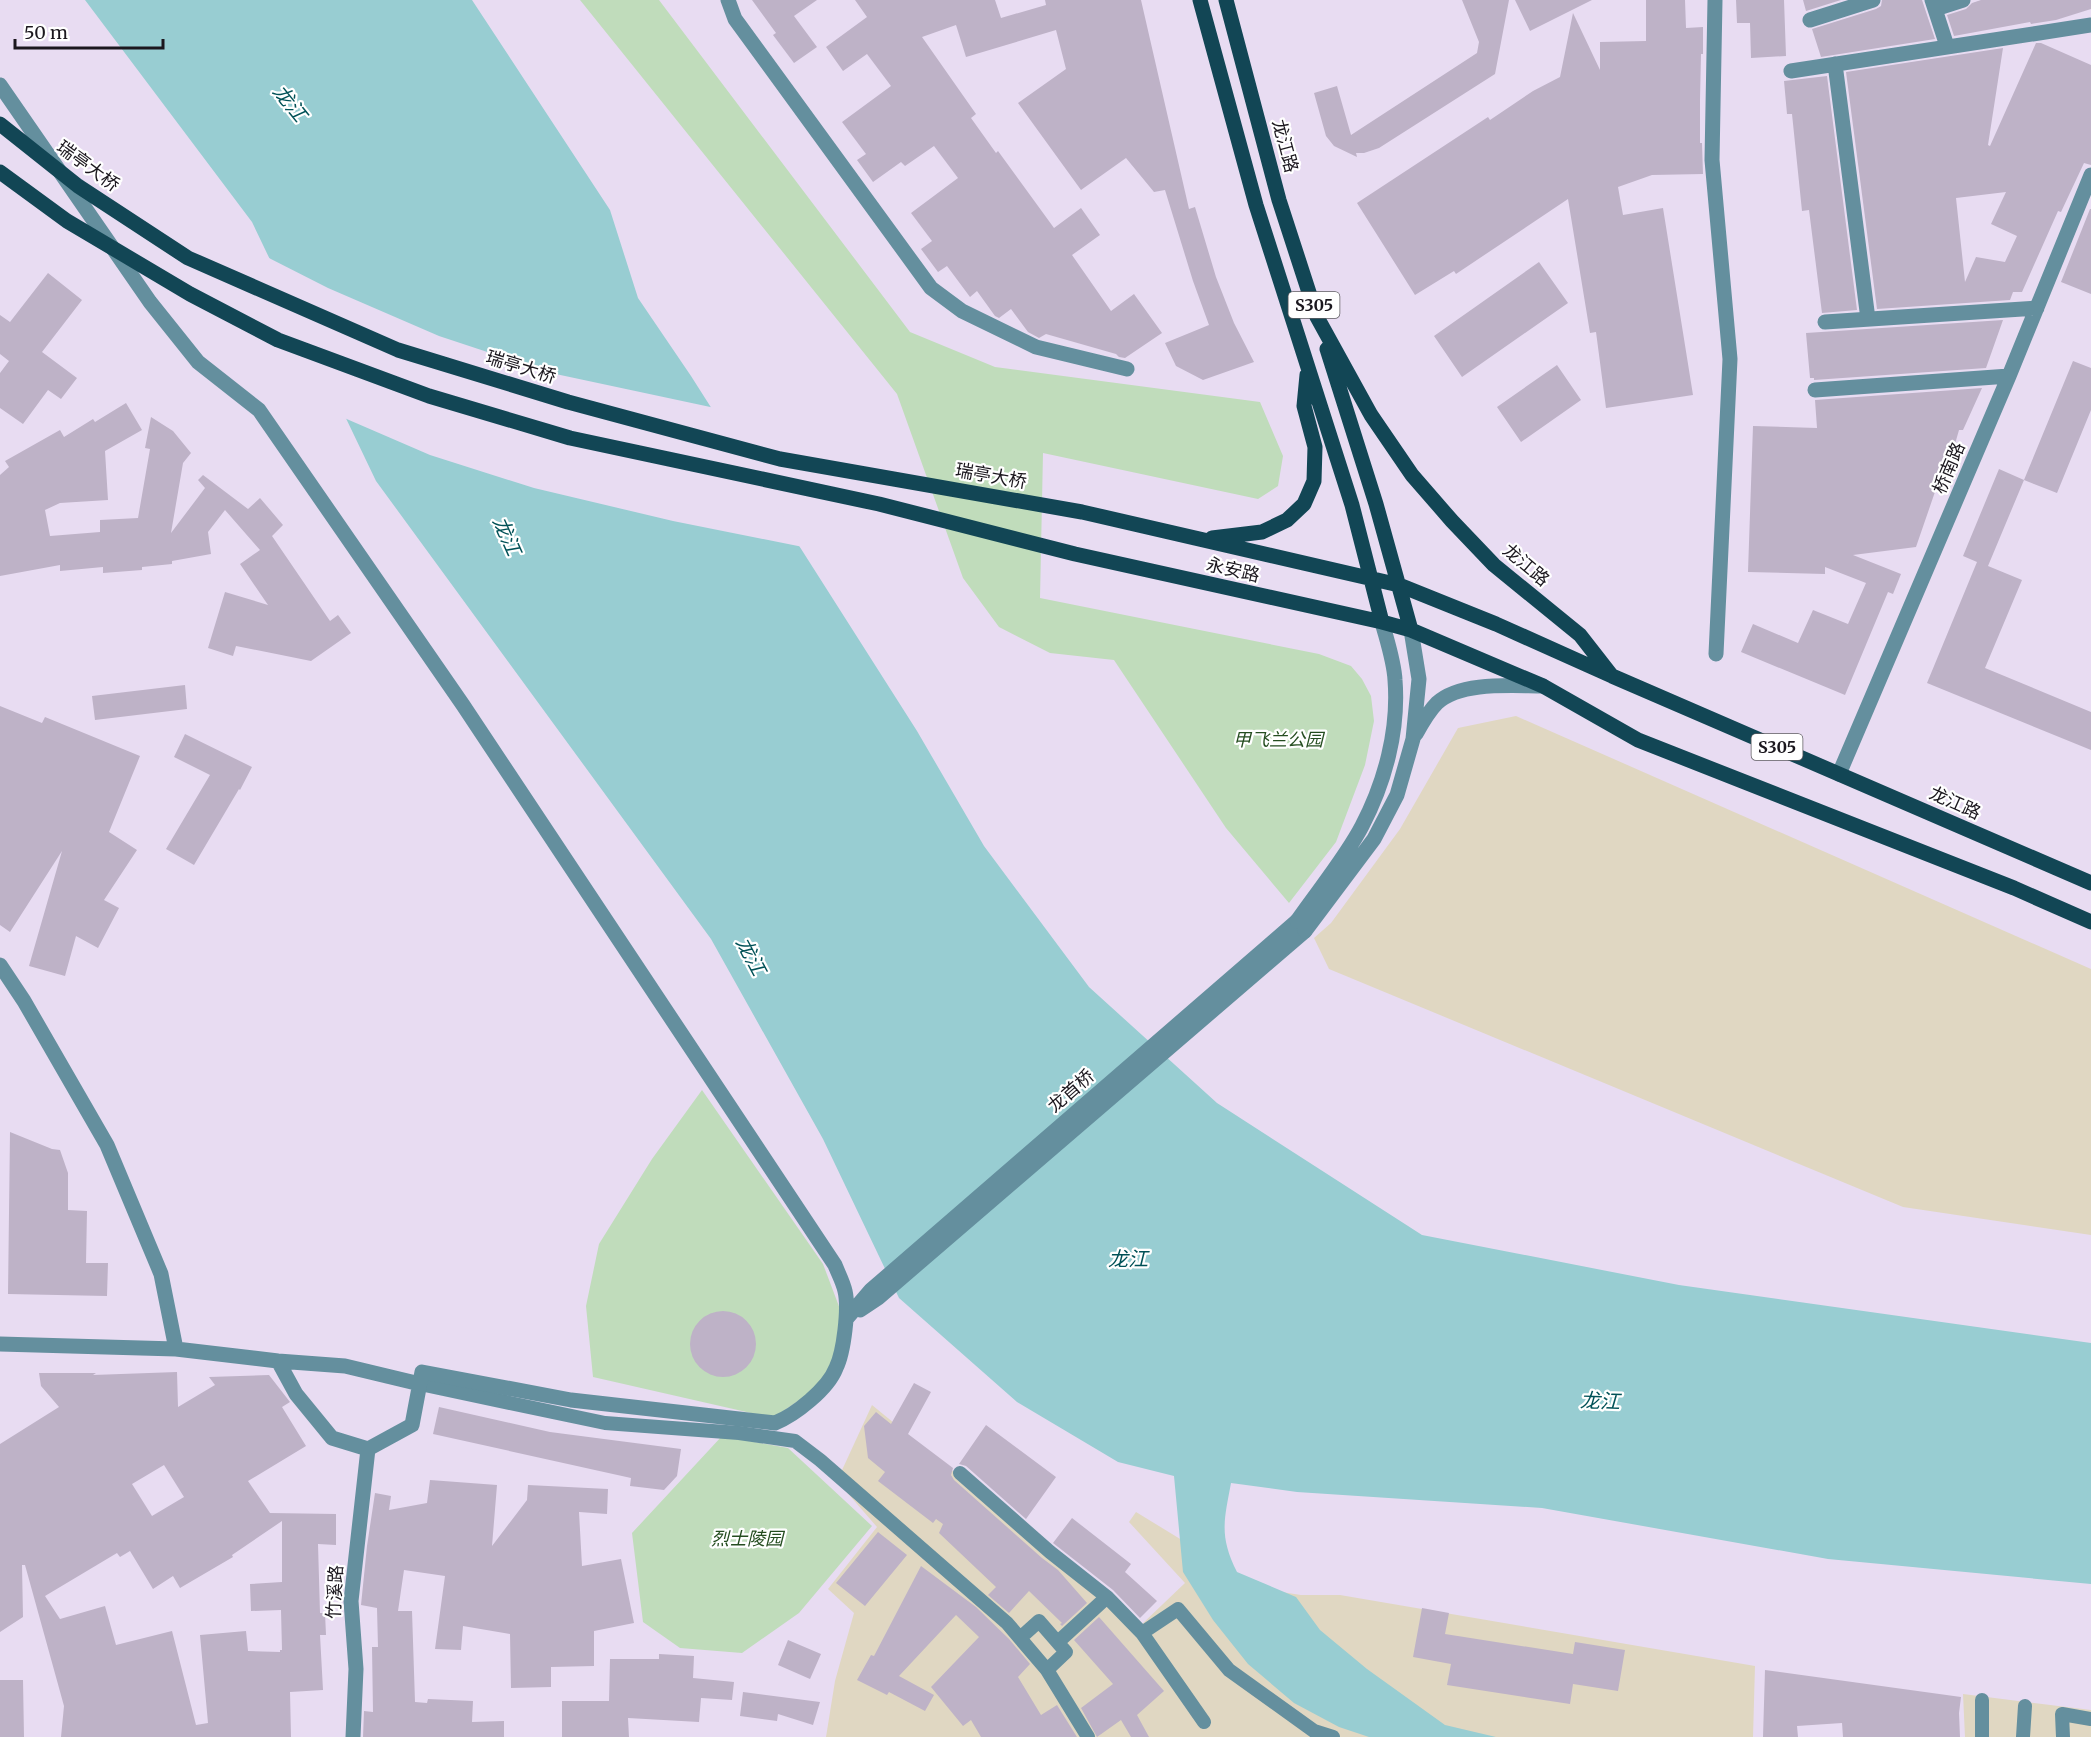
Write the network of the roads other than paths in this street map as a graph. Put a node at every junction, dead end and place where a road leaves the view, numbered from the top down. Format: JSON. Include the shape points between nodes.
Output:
{"nodes":[{"id":1,"x":728,"y":0,"type":"edge"},
{"id":2,"x":1200,"y":0,"type":"edge"},
{"id":3,"x":1226,"y":0,"type":"edge"},
{"id":4,"x":1715,"y":0,"type":"edge"},
{"id":5,"x":1873,"y":0,"type":"edge"},
{"id":6,"x":1963,"y":0,"type":"edge"},
{"id":7,"x":1933,"y":5,"type":"edge"},
{"id":8,"x":1810,"y":20,"type":"dead end"},
{"id":9,"x":2091,"y":25,"type":"edge"},
{"id":10,"x":1947,"y":46,"type":"junction"},
{"id":11,"x":1835,"y":64,"type":"junction"},
{"id":12,"x":1791,"y":71,"type":"dead end"},
{"id":13,"x":0,"y":86,"type":"edge"},
{"id":14,"x":0,"y":124,"type":"edge"},
{"id":15,"x":0,"y":172,"type":"edge"},
{"id":16,"x":2091,"y":175,"type":"edge"},
{"id":17,"x":2037,"y":308,"type":"junction"},
{"id":18,"x":1317,"y":317,"type":"junction"},
{"id":19,"x":1868,"y":319,"type":"junction"},
{"id":20,"x":1826,"y":322,"type":"dead end"},
{"id":21,"x":1307,"y":366,"type":"junction"},
{"id":22,"x":1127,"y":369,"type":"dead end"},
{"id":23,"x":2009,"y":376,"type":"junction"},
{"id":24,"x":1815,"y":390,"type":"dead end"},
{"id":25,"x":1083,"y":512,"type":"joint"},
{"id":26,"x":1200,"y":540,"type":"junction"},
{"id":27,"x":1372,"y":580,"type":"junction"},
{"id":28,"x":1399,"y":585,"type":"junction"},
{"id":29,"x":1382,"y":622,"type":"junction"},
{"id":30,"x":1411,"y":630,"type":"junction"},
{"id":31,"x":1716,"y":654,"type":"dead end"},
{"id":32,"x":1612,"y":676,"type":"junction"},
{"id":33,"x":1543,"y":686,"type":"junction"},
{"id":34,"x":1413,"y":740,"type":"junction"},
{"id":35,"x":1839,"y":774,"type":"junction"},
{"id":36,"x":2091,"y":883,"type":"edge"},
{"id":37,"x":2091,"y":922,"type":"edge"},
{"id":38,"x":1301,"y":926,"type":"junction"},
{"id":39,"x":0,"y":964,"type":"edge"},
{"id":40,"x":847,"y":1318,"type":"junction"},
{"id":41,"x":0,"y":1344,"type":"edge"},
{"id":42,"x":177,"y":1349,"type":"junction"},
{"id":43,"x":278,"y":1361,"type":"junction"},
{"id":44,"x":420,"y":1384,"type":"junction"},
{"id":45,"x":368,"y":1449,"type":"junction"},
{"id":46,"x":960,"y":1473,"type":"dead end"},
{"id":47,"x":1107,"y":1597,"type":"junction"},
{"id":48,"x":1142,"y":1633,"type":"junction"},
{"id":49,"x":1020,"y":1638,"type":"junction"},
{"id":50,"x":1058,"y":1642,"type":"junction"},
{"id":51,"x":1047,"y":1670,"type":"junction"},
{"id":52,"x":1982,"y":1700,"type":"dead end"},
{"id":53,"x":2025,"y":1706,"type":"dead end"},
{"id":54,"x":2091,"y":1719,"type":"edge"},
{"id":55,"x":1204,"y":1722,"type":"dead end"},
{"id":56,"x":1311,"y":1734,"type":"edge"},
{"id":57,"x":353,"y":1737,"type":"edge"},
{"id":58,"x":1088,"y":1737,"type":"edge"},
{"id":59,"x":1333,"y":1737,"type":"edge"},
{"id":60,"x":1982,"y":1737,"type":"edge"},
{"id":61,"x":2023,"y":1737,"type":"edge"},
{"id":62,"x":2063,"y":1737,"type":"edge"}],
"edges":[{"from":1,"to":22,"type":"street","via":[[735,19],[931,288],[962,311],[1036,347]]},
{"from":2,"to":21,"type":"main road","number":"S305","via":[[1256,205]]},
{"from":3,"to":18,"type":"main road","name":"龙江路","number":"S305","via":[[1279,200]]},
{"from":4,"to":31,"type":"street","via":[[1712,160],[1730,359]]},
{"from":5,"to":8,"type":"street"},
{"from":6,"to":7,"type":"street"},
{"from":7,"to":10,"type":"street"},
{"from":9,"to":10,"type":"street"},
{"from":10,"to":11,"type":"street"},
{"from":11,"to":12,"type":"street"},
{"from":11,"to":19,"type":"street"},
{"from":13,"to":40,"type":"street","via":[[150,302],[198,362],[259,410],[463,705],[835,1264],[845,1291]]},
{"from":14,"to":25,"type":"main road","name":"瑞亭大桥","via":[[78,186],[188,258],[398,350],[568,402],[780,459]]},
{"from":15,"to":29,"type":"main road","name":"永安路","via":[[67,221],[190,294],[278,340],[429,396],[570,438],[879,504],[1075,554]]},
{"from":16,"to":17,"type":"street","name":"桥南路"},
{"from":17,"to":19,"type":"street"},
{"from":17,"to":23,"type":"street","name":"桥南路"},
{"from":18,"to":28,"type":"main road"},
{"from":18,"to":32,"type":"main road","name":"龙江路","number":"S305","via":[[1371,415],[1412,475],[1494,565],[1580,635]]},
{"from":19,"to":20,"type":"street"},
{"from":21,"to":26,"type":"main road","via":[[1304,406],[1315,447],[1314,481],[1304,504],[1287,520],[1262,532]]},
{"from":21,"to":27,"type":"main road","number":"S305"},
{"from":23,"to":24,"type":"street"},
{"from":23,"to":35,"type":"street","name":"桥南路"},
{"from":25,"to":26,"type":"main road","name":"永安路"},
{"from":26,"to":27,"type":"main road","name":"永安路"},
{"from":27,"to":28,"type":"main road","name":"永安路"},
{"from":27,"to":29,"type":"main road"},
{"from":28,"to":30,"type":"main road"},
{"from":28,"to":32,"type":"main road","name":"永安路"},
{"from":29,"to":30,"type":"main road","name":"永安路"},
{"from":29,"to":38,"type":"street","via":[[1395,678],[1396,709],[1380,788],[1361,828]]},
{"from":30,"to":33,"type":"main road","name":"永安路"},
{"from":30,"to":34,"type":"street","via":[[1419,679]]},
{"from":32,"to":35,"type":"main road","name":"龙江路","number":"S305"},
{"from":33,"to":34,"type":"street","via":[[1488,685],[1439,701]]},
{"from":33,"to":37,"type":"main road","number":"S305","via":[[1638,740]]},
{"from":34,"to":38,"type":"street","via":[[1397,795],[1374,839]]},
{"from":35,"to":36,"type":"main road","name":"龙江路","number":"S305"},
{"from":38,"to":40,"type":"street","name":"龙首桥"},
{"from":39,"to":42,"type":"street","via":[[106,1145],[161,1274]]},
{"from":40,"to":44,"type":"street","via":[[836,1369],[820,1391],[787,1418],[774,1422],[571,1400],[422,1372]]},
{"from":41,"to":42,"type":"street"},
{"from":42,"to":43,"type":"street"},
{"from":43,"to":44,"type":"street","via":[[345,1366]]},
{"from":43,"to":45,"type":"street","via":[[296,1394],[332,1438]]},
{"from":44,"to":45,"type":"street","via":[[412,1425]]},
{"from":44,"to":49,"type":"street","via":[[605,1423],[795,1441]]},
{"from":45,"to":57,"type":"street","name":"竹溪路","via":[[351,1602],[356,1669]]},
{"from":46,"to":47,"type":"street"},
{"from":47,"to":48,"type":"street"},
{"from":47,"to":50,"type":"street"},
{"from":48,"to":55,"type":"street"},
{"from":48,"to":56,"type":"street","via":[[1178,1609],[1229,1670]]},
{"from":49,"to":50,"type":"street","via":[[1039,1621]]},
{"from":49,"to":51,"type":"street"},
{"from":50,"to":51,"type":"street","via":[[1066,1652]]},
{"from":51,"to":58,"type":"street"},
{"from":52,"to":60,"type":"street"},
{"from":53,"to":61,"type":"street"},
{"from":54,"to":62,"type":"street","via":[[2062,1714]]},
{"from":56,"to":59,"type":"street"}]}
